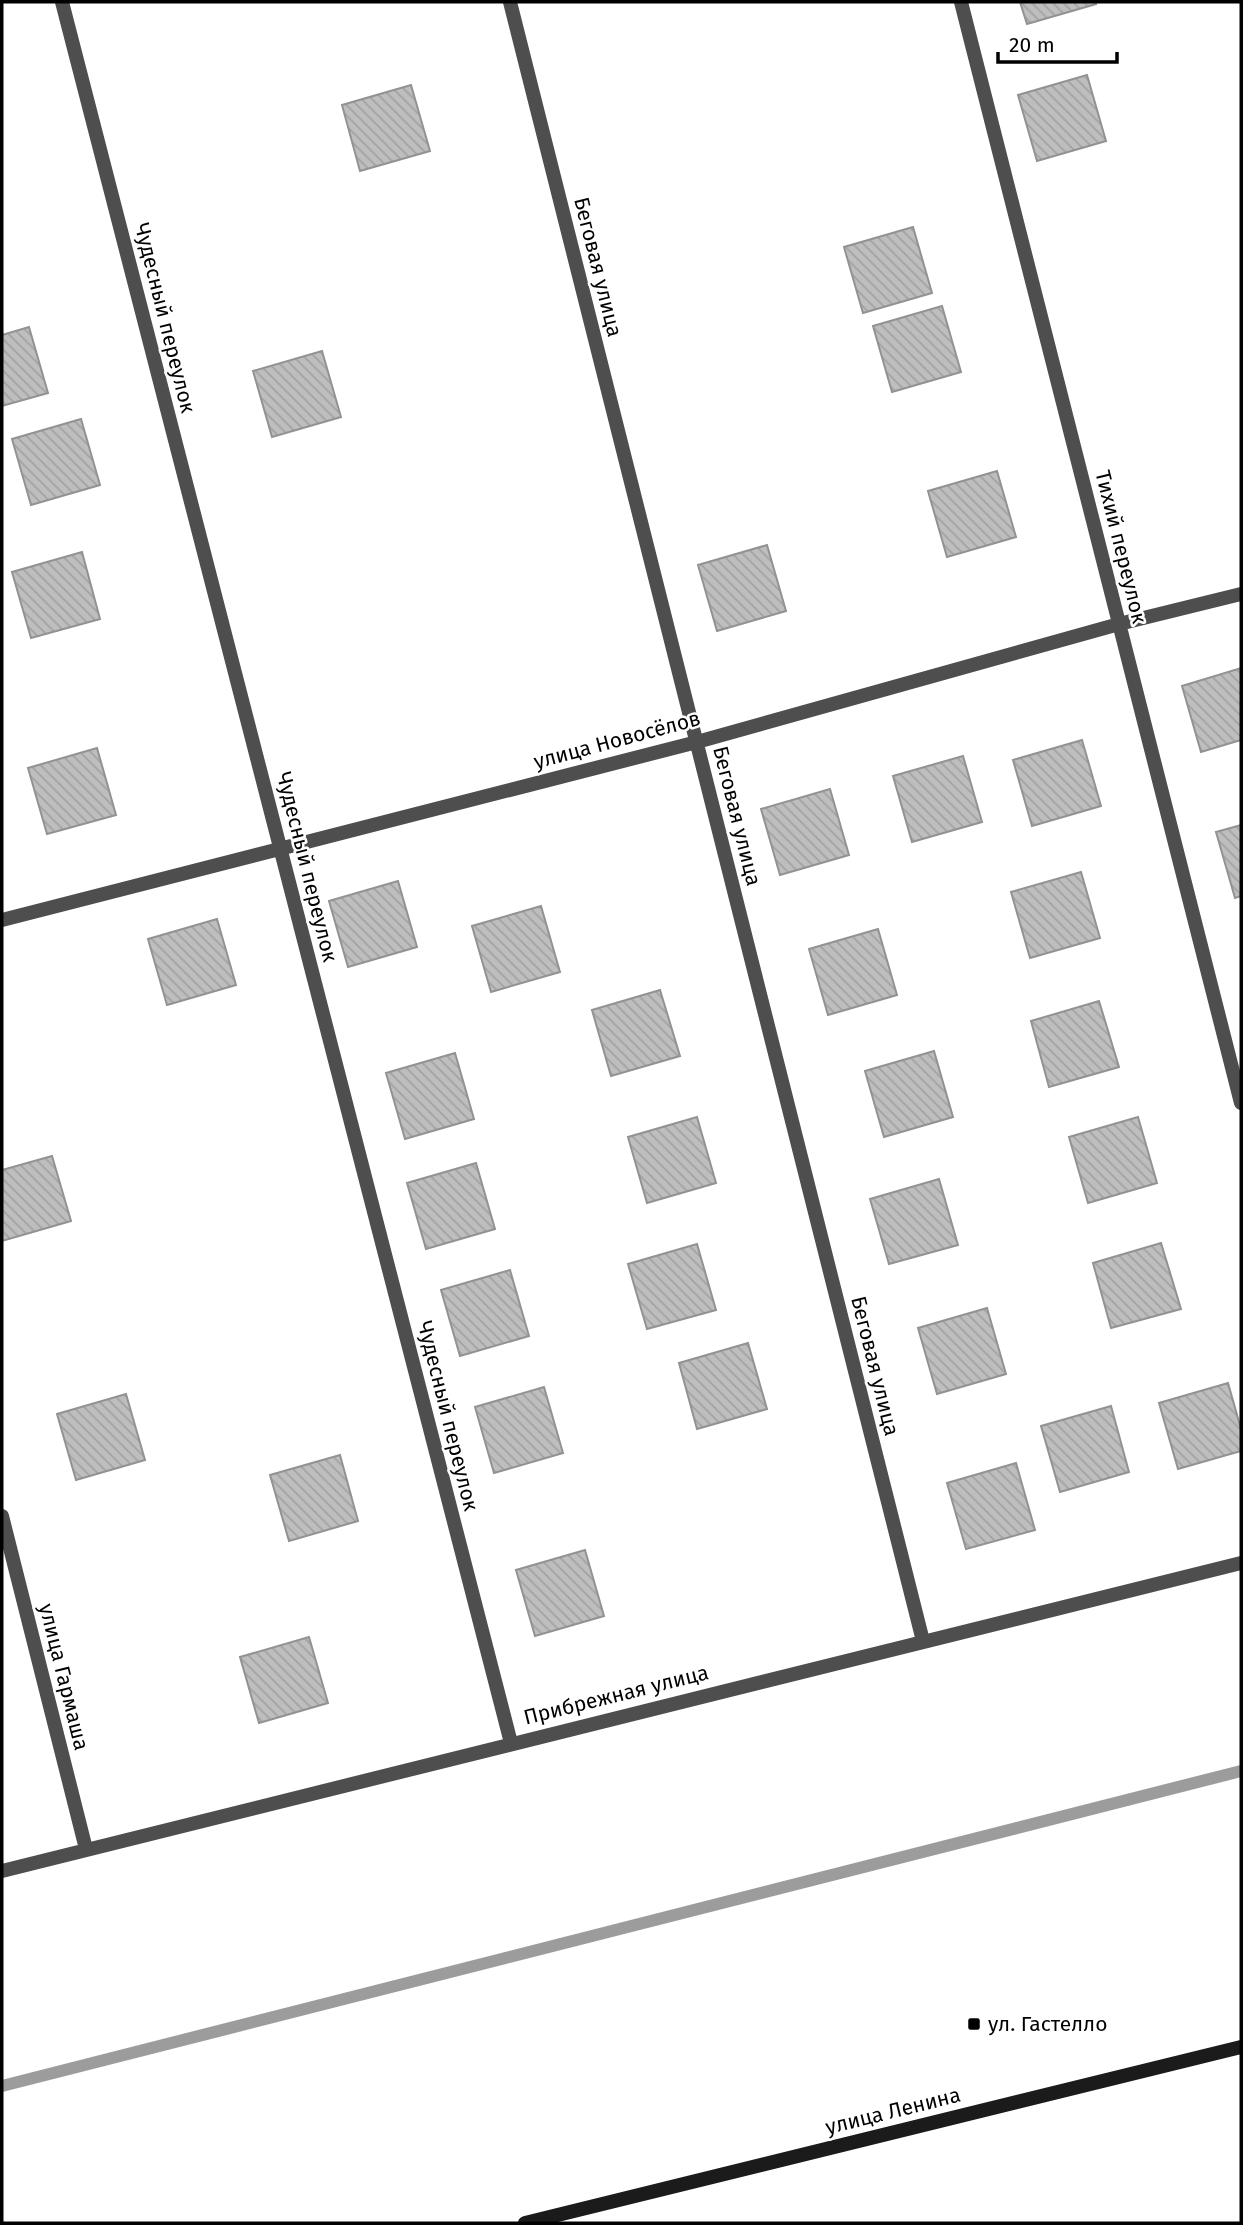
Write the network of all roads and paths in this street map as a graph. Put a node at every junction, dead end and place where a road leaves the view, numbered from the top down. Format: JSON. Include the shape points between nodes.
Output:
{"nodes":[{"id":1,"x":62,"y":2,"type":"edge"},
{"id":2,"x":510,"y":2,"type":"edge"},
{"id":3,"x":961,"y":2,"type":"edge"},
{"id":4,"x":1241,"y":594,"type":"edge"},
{"id":5,"x":1119,"y":624,"type":"junction"},
{"id":6,"x":696,"y":742,"type":"junction"},
{"id":7,"x":280,"y":849,"type":"junction"},
{"id":8,"x":2,"y":919,"type":"edge"},
{"id":9,"x":1241,"y":1103,"type":"edge"},
{"id":10,"x":2,"y":1516,"type":"edge"},
{"id":11,"x":1241,"y":1563,"type":"edge"},
{"id":12,"x":923,"y":1642,"type":"junction"},
{"id":13,"x":511,"y":1743,"type":"junction"},
{"id":14,"x":86,"y":1849,"type":"junction"},
{"id":15,"x":2,"y":1871,"type":"edge"},
{"id":16,"x":1241,"y":2047,"type":"edge"},
{"id":17,"x":565,"y":2218,"type":"edge"},
{"id":18,"x":525,"y":2223,"type":"edge"}],
"edges":[{"from":1,"to":7,"type":"street","name":"Чудесный переулок"},
{"from":2,"to":6,"type":"street","name":"Беговая улица"},
{"from":3,"to":5,"type":"street","name":"Тихий переулок"},
{"from":4,"to":5,"type":"street","name":"улица Новосёлов"},
{"from":5,"to":6,"type":"street","name":"улица Новосёлов"},
{"from":5,"to":9,"type":"street","name":"Тихий переулок"},
{"from":6,"to":7,"type":"street","name":"улица Новосёлов"},
{"from":6,"to":12,"type":"street","name":"Беговая улица"},
{"from":7,"to":8,"type":"street","name":"улица Новосёлов"},
{"from":7,"to":13,"type":"street","name":"Чудесный переулок"},
{"from":10,"to":14,"type":"street","name":"улица Гармаша"},
{"from":11,"to":12,"type":"street","name":"Прибрежная улица"},
{"from":12,"to":13,"type":"street","name":"Прибрежная улица"},
{"from":13,"to":14,"type":"street","name":"Прибрежная улица"},
{"from":14,"to":15,"type":"street","name":"Прибрежная улица"},
{"from":16,"to":17,"type":"main road","name":"улица Ленина"},
{"from":17,"to":18,"type":"main road","name":"улица Ленина"}]}
